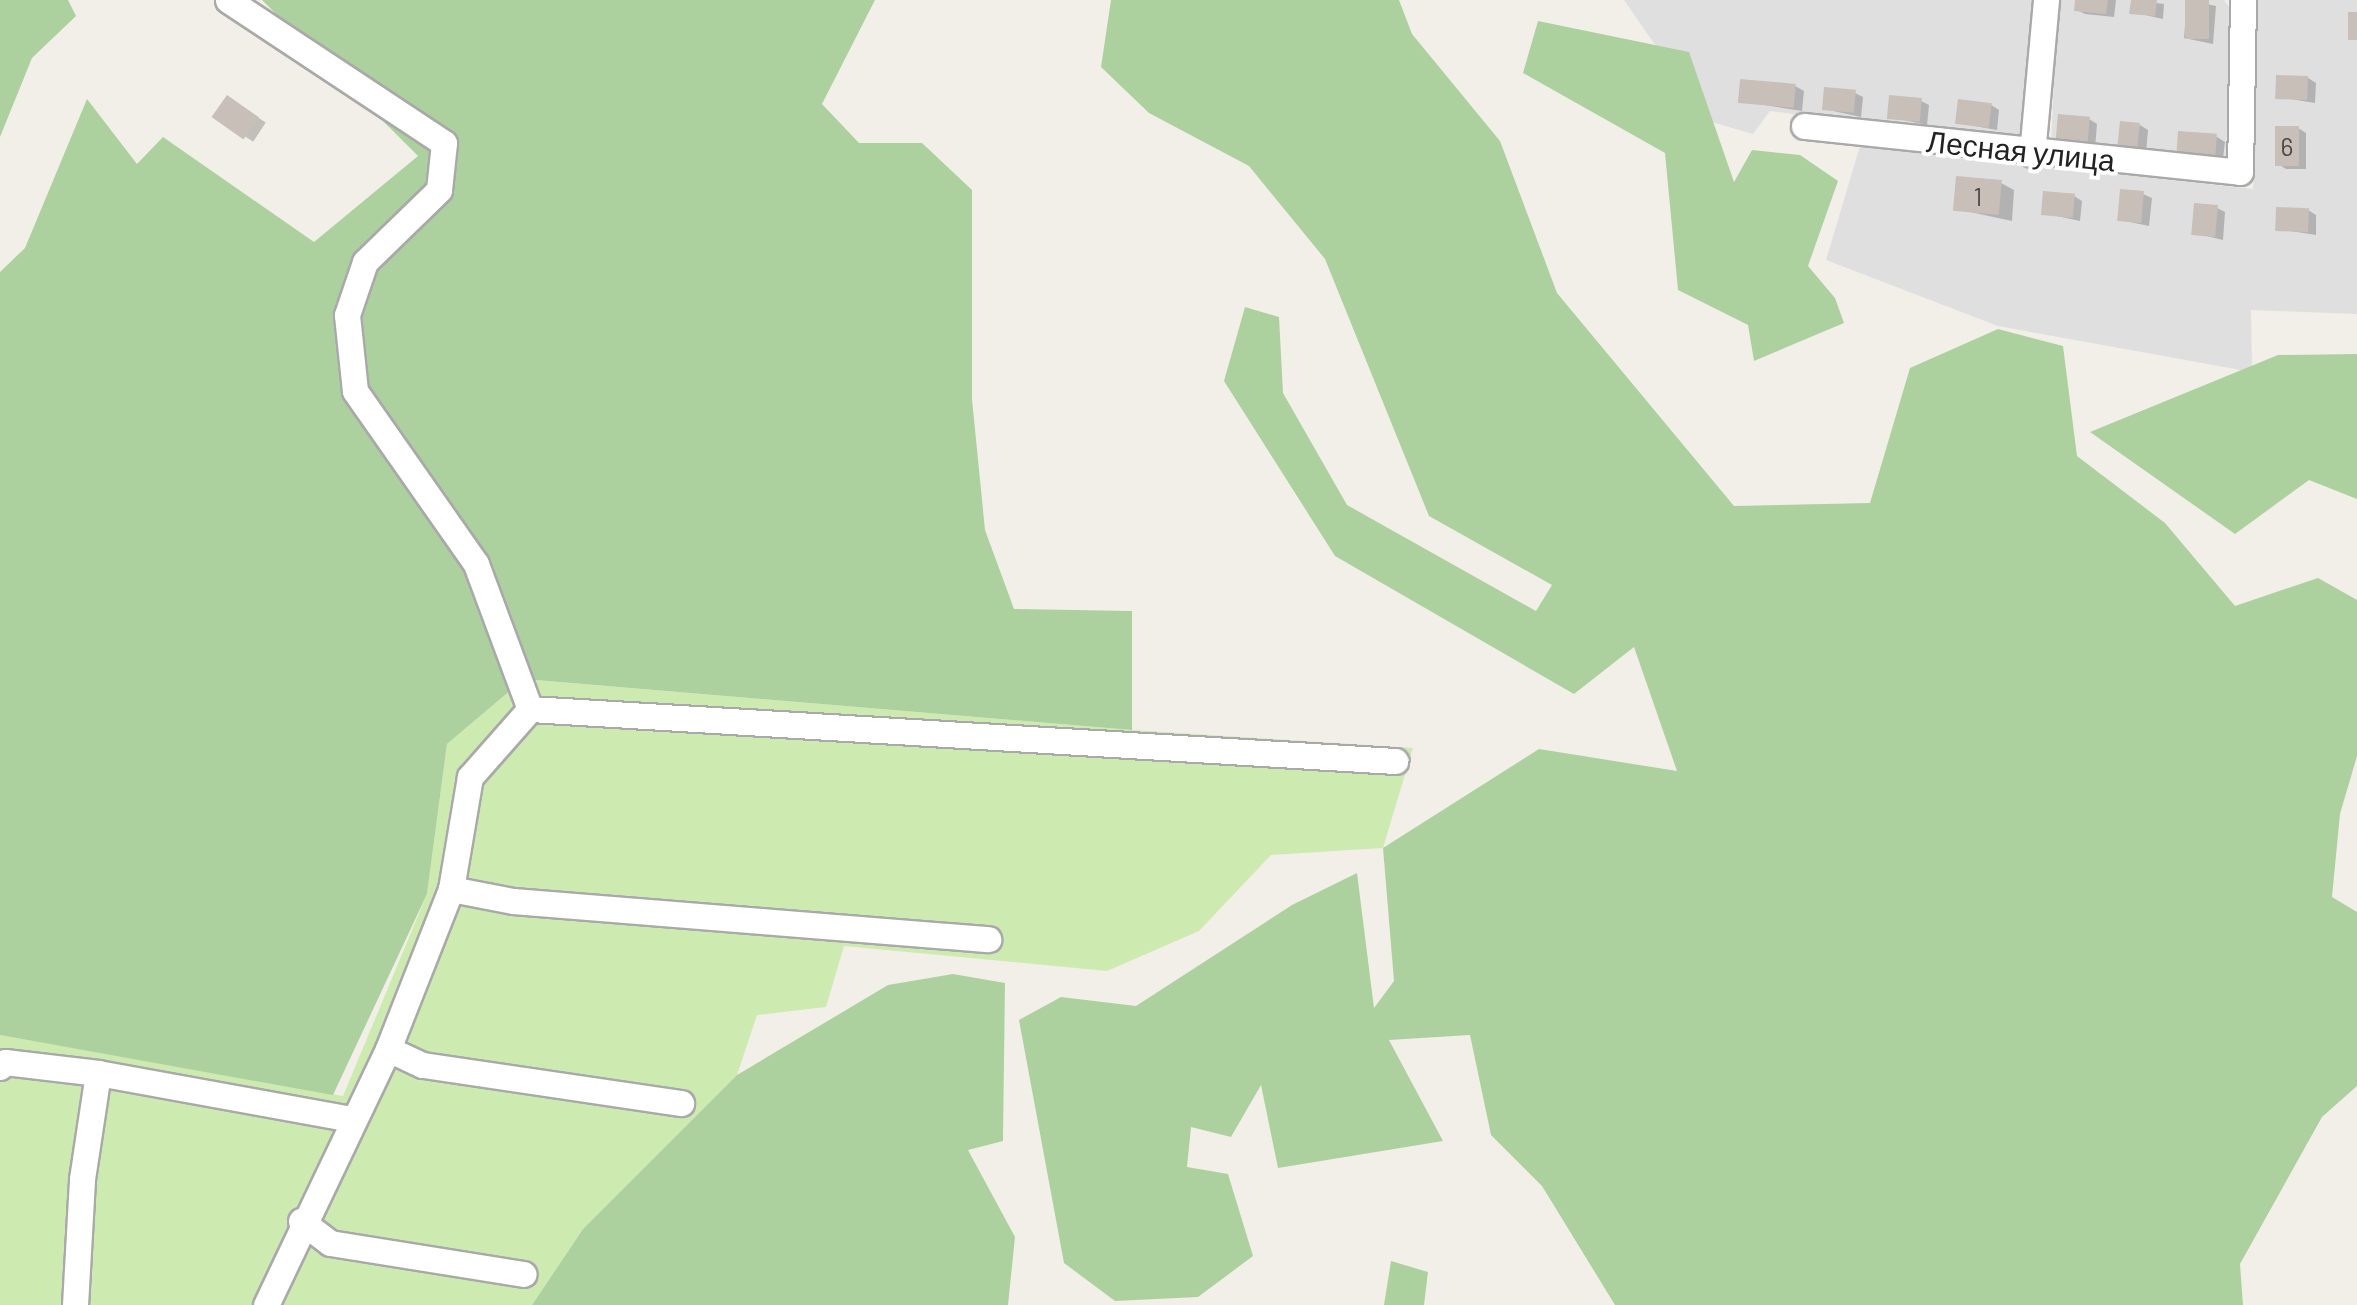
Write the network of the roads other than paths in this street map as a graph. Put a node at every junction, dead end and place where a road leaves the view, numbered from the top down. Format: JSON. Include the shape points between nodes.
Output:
{"nodes":[{"id":1,"x":228,"y":0,"type":"edge"},
{"id":2,"x":2046,"y":0,"type":"edge"},
{"id":3,"x":2243,"y":0,"type":"edge"},
{"id":4,"x":1804,"y":126,"type":"dead end"},
{"id":5,"x":2032,"y":154,"type":"junction"},
{"id":6,"x":530,"y":709,"type":"junction"},
{"id":7,"x":1395,"y":761,"type":"dead end"},
{"id":8,"x":451,"y":889,"type":"junction"},
{"id":9,"x":988,"y":939,"type":"dead end"},
{"id":10,"x":388,"y":1048,"type":"junction"},
{"id":11,"x":0,"y":1067,"type":"edge"},
{"id":12,"x":98,"y":1073,"type":"junction"},
{"id":13,"x":681,"y":1103,"type":"dead end"},
{"id":14,"x":350,"y":1119,"type":"junction"},
{"id":15,"x":302,"y":1221,"type":"junction"},
{"id":16,"x":524,"y":1274,"type":"dead end"},
{"id":17,"x":74,"y":1305,"type":"edge"},
{"id":18,"x":266,"y":1305,"type":"edge"}],
"edges":[{"from":1,"to":6,"type":"street","via":[[444,144],[439,190],[365,262],[347,315],[355,391],[476,564]]},
{"from":2,"to":5,"type":"street"},
{"from":3,"to":5,"type":"street","name":"Лесная улица","via":[[2240,172]]},
{"from":4,"to":5,"type":"street","name":"Лесная улица"},
{"from":6,"to":7,"type":"street"},
{"from":6,"to":8,"type":"street","via":[[470,776]]},
{"from":8,"to":9,"type":"street","via":[[513,901]]},
{"from":8,"to":10,"type":"street"},
{"from":10,"to":13,"type":"street","via":[[423,1065]]},
{"from":10,"to":14,"type":"street"},
{"from":11,"to":12,"type":"street","via":[[5,1062]]},
{"from":12,"to":14,"type":"street"},
{"from":12,"to":17,"type":"street","via":[[82,1178]]},
{"from":14,"to":15,"type":"street"},
{"from":15,"to":16,"type":"street","via":[[330,1242]]},
{"from":15,"to":18,"type":"street"}]}
